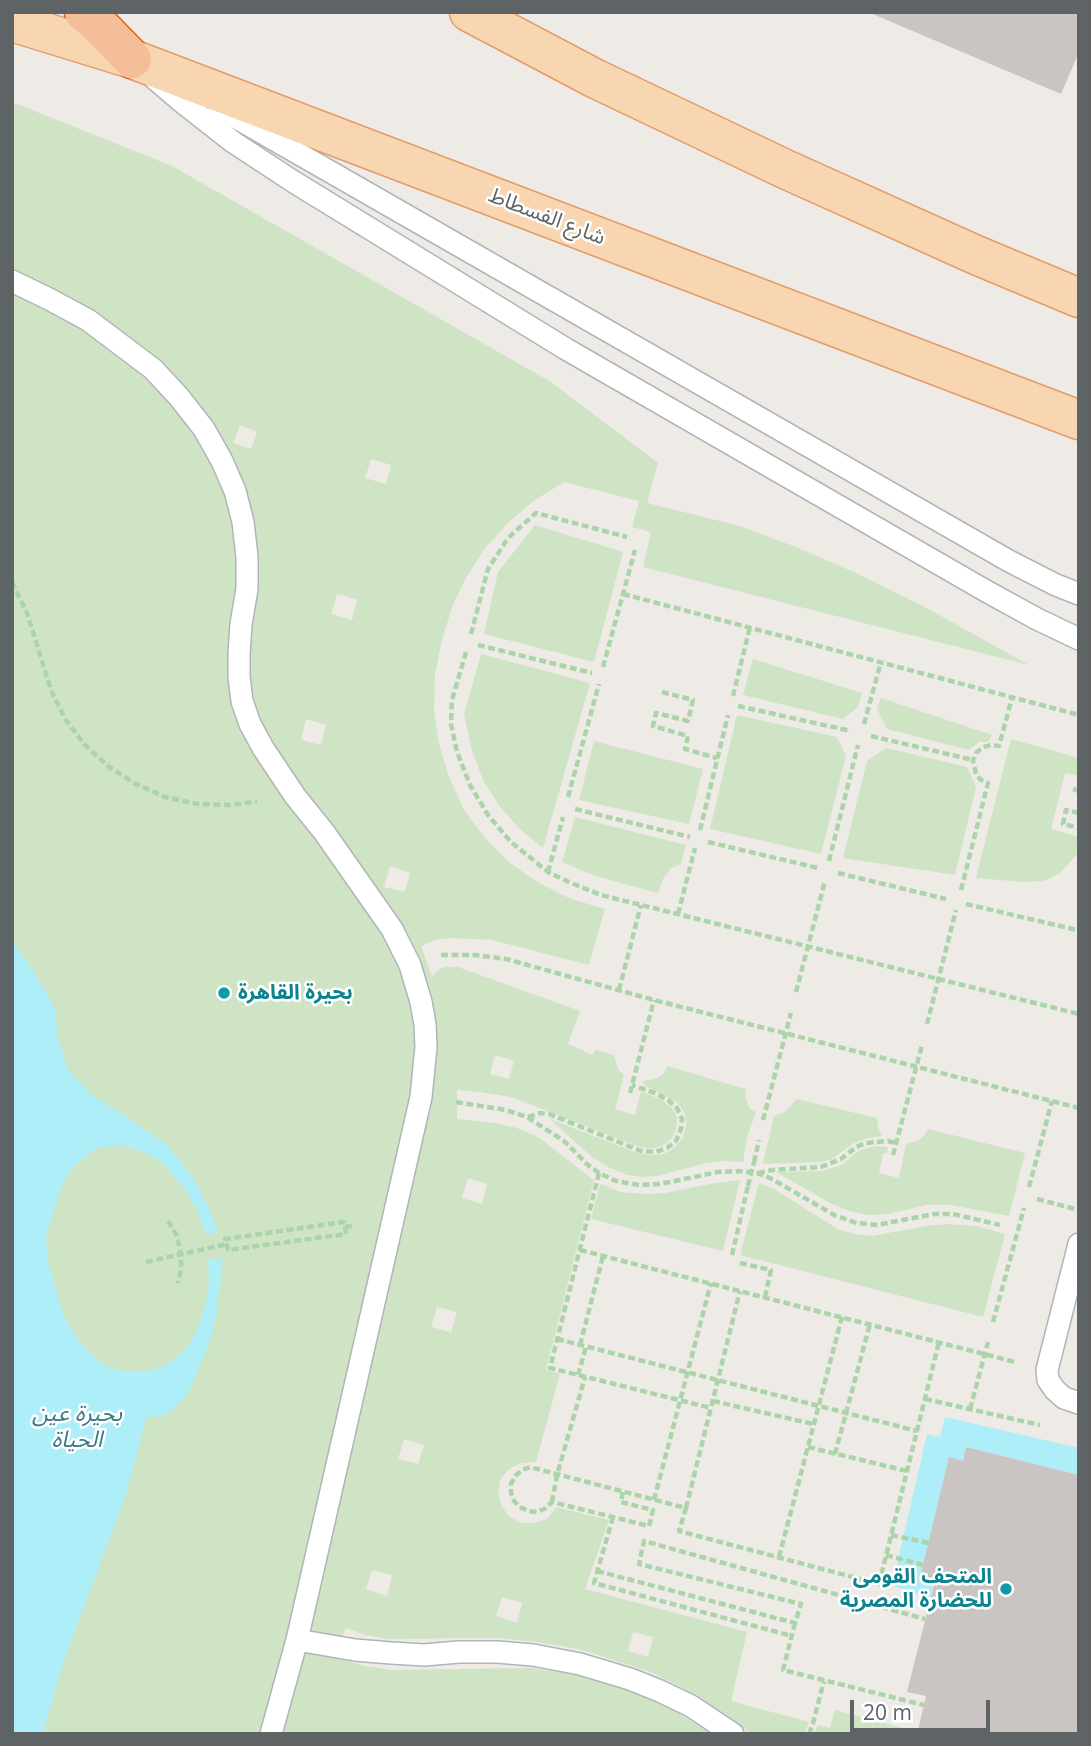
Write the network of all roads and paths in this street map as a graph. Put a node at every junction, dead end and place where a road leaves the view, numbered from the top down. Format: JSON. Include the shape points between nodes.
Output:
{"nodes":[{"id":1,"x":84,"y":12,"type":"edge"},
{"id":2,"x":469,"y":12,"type":"edge"},
{"id":3,"x":12,"y":22,"type":"edge"},
{"id":4,"x":132,"y":59,"type":"junction"},
{"id":5,"x":12,"y":281,"type":"edge"},
{"id":6,"x":1079,"y":298,"type":"edge"},
{"id":7,"x":1079,"y":420,"type":"edge"},
{"id":8,"x":627,"y":537,"type":"dead end"},
{"id":9,"x":635,"y":550,"type":"dead end"},
{"id":10,"x":12,"y":582,"type":"edge"},
{"id":11,"x":623,"y":594,"type":"junction"},
{"id":12,"x":1079,"y":594,"type":"edge"},
{"id":13,"x":750,"y":627,"type":"junction"},
{"id":14,"x":471,"y":634,"type":"dead end"},
{"id":15,"x":1079,"y":639,"type":"edge"},
{"id":16,"x":478,"y":645,"type":"dead end"},
{"id":17,"x":466,"y":652,"type":"dead end"},
{"id":18,"x":881,"y":663,"type":"junction"},
{"id":19,"x":603,"y":667,"type":"dead end"},
{"id":20,"x":592,"y":673,"type":"dead end"},
{"id":21,"x":598,"y":684,"type":"dead end"},
{"id":22,"x":662,"y":692,"type":"dead end"},
{"id":23,"x":733,"y":696,"type":"dead end"},
{"id":24,"x":1012,"y":698,"type":"junction"},
{"id":25,"x":738,"y":706,"type":"dead end"},
{"id":26,"x":728,"y":715,"type":"dead end"},
{"id":27,"x":1079,"y":715,"type":"edge"},
{"id":28,"x":863,"y":724,"type":"dead end"},
{"id":29,"x":851,"y":731,"type":"dead end"},
{"id":30,"x":871,"y":736,"type":"dead end"},
{"id":31,"x":858,"y":745,"type":"dead end"},
{"id":32,"x":718,"y":758,"type":"junction"},
{"id":33,"x":973,"y":760,"type":"junction"},
{"id":34,"x":295,"y":796,"type":"junction"},
{"id":35,"x":568,"y":797,"type":"dead end"},
{"id":36,"x":575,"y":809,"type":"dead end"},
{"id":37,"x":1079,"y":813,"type":"edge"},
{"id":38,"x":563,"y":817,"type":"dead end"},
{"id":39,"x":1079,"y":828,"type":"edge"},
{"id":40,"x":700,"y":830,"type":"dead end"},
{"id":41,"x":690,"y":837,"type":"dead end"},
{"id":42,"x":708,"y":842,"type":"dead end"},
{"id":43,"x":695,"y":849,"type":"dead end"},
{"id":44,"x":829,"y":860,"type":"dead end"},
{"id":45,"x":818,"y":868,"type":"dead end"},
{"id":46,"x":548,"y":872,"type":"junction"},
{"id":47,"x":838,"y":873,"type":"dead end"},
{"id":48,"x":825,"y":881,"type":"dead end"},
{"id":49,"x":961,"y":890,"type":"dead end"},
{"id":50,"x":946,"y":899,"type":"dead end"},
{"id":51,"x":966,"y":904,"type":"dead end"},
{"id":52,"x":641,"y":905,"type":"junction"},
{"id":53,"x":956,"y":910,"type":"dead end"},
{"id":54,"x":678,"y":914,"type":"junction"},
{"id":55,"x":1077,"y":930,"type":"edge"},
{"id":56,"x":808,"y":946,"type":"junction"},
{"id":57,"x":410,"y":965,"type":"junction"},
{"id":58,"x":938,"y":979,"type":"junction"},
{"id":59,"x":619,"y":990,"type":"junction"},
{"id":60,"x":796,"y":992,"type":"dead end"},
{"id":61,"x":654,"y":999,"type":"junction"},
{"id":62,"x":790,"y":1013,"type":"dead end"},
{"id":63,"x":1079,"y":1014,"type":"edge"},
{"id":64,"x":927,"y":1024,"type":"dead end"},
{"id":65,"x":785,"y":1033,"type":"junction"},
{"id":66,"x":922,"y":1045,"type":"dead end"},
{"id":67,"x":916,"y":1066,"type":"junction"},
{"id":68,"x":632,"y":1085,"type":"junction"},
{"id":69,"x":630,"y":1093,"type":"dead end"},
{"id":70,"x":421,"y":1097,"type":"junction"},
{"id":71,"x":1052,"y":1101,"type":"junction"},
{"id":72,"x":1079,"y":1108,"type":"edge"},
{"id":73,"x":527,"y":1117,"type":"junction"},
{"id":74,"x":764,"y":1121,"type":"dead end"},
{"id":75,"x":759,"y":1140,"type":"dead end"},
{"id":76,"x":896,"y":1143,"type":"junction"},
{"id":77,"x":893,"y":1155,"type":"dead end"},
{"id":78,"x":599,"y":1173,"type":"junction"},
{"id":79,"x":758,"y":1173,"type":"junction"},
{"id":80,"x":1029,"y":1187,"type":"dead end"},
{"id":81,"x":1037,"y":1199,"type":"dead end"},
{"id":82,"x":1024,"y":1208,"type":"dead end"},
{"id":83,"x":1079,"y":1210,"type":"edge"},
{"id":84,"x":168,"y":1221,"type":"dead end"},
{"id":85,"x":1000,"y":1225,"type":"dead end"},
{"id":86,"x":226,"y":1244,"type":"junction"},
{"id":87,"x":1079,"y":1244,"type":"edge"},
{"id":88,"x":580,"y":1250,"type":"junction"},
{"id":89,"x":181,"y":1254,"type":"junction"},
{"id":90,"x":732,"y":1255,"type":"dead end"},
{"id":91,"x":603,"y":1256,"type":"junction"},
{"id":92,"x":146,"y":1262,"type":"dead end"},
{"id":93,"x":740,"y":1263,"type":"dead end"},
{"id":94,"x":178,"y":1283,"type":"dead end"},
{"id":95,"x":711,"y":1283,"type":"junction"},
{"id":96,"x":740,"y":1291,"type":"junction"},
{"id":97,"x":765,"y":1297,"type":"junction"},
{"id":98,"x":842,"y":1317,"type":"junction"},
{"id":99,"x":993,"y":1322,"type":"dead end"},
{"id":100,"x":870,"y":1324,"type":"junction"},
{"id":101,"x":557,"y":1339,"type":"junction"},
{"id":102,"x":939,"y":1342,"type":"junction"},
{"id":103,"x":988,"y":1342,"type":"dead end"},
{"id":104,"x":583,"y":1346,"type":"junction"},
{"id":105,"x":985,"y":1354,"type":"junction"},
{"id":106,"x":687,"y":1373,"type":"junction"},
{"id":107,"x":582,"y":1376,"type":"junction"},
{"id":108,"x":718,"y":1380,"type":"junction"},
{"id":109,"x":925,"y":1399,"type":"junction"},
{"id":110,"x":680,"y":1400,"type":"junction"},
{"id":111,"x":713,"y":1401,"type":"junction"},
{"id":112,"x":1079,"y":1403,"type":"edge"},
{"id":113,"x":818,"y":1406,"type":"junction"},
{"id":114,"x":711,"y":1408,"type":"junction"},
{"id":115,"x":970,"y":1409,"type":"junction"},
{"id":116,"x":846,"y":1413,"type":"junction"},
{"id":117,"x":813,"y":1424,"type":"junction"},
{"id":118,"x":1052,"y":1428,"type":"dead end"},
{"id":119,"x":917,"y":1431,"type":"junction"},
{"id":120,"x":808,"y":1447,"type":"junction"},
{"id":121,"x":835,"y":1454,"type":"junction"},
{"id":122,"x":907,"y":1471,"type":"junction"},
{"id":123,"x":557,"y":1475,"type":"junction"},
{"id":124,"x":624,"y":1492,"type":"junction"},
{"id":125,"x":654,"y":1500,"type":"junction"},
{"id":126,"x":552,"y":1502,"type":"junction"},
{"id":127,"x":686,"y":1508,"type":"junction"},
{"id":128,"x":613,"y":1517,"type":"junction"},
{"id":129,"x":891,"y":1535,"type":"junction"},
{"id":130,"x":929,"y":1543,"type":"dead end"},
{"id":131,"x":886,"y":1555,"type":"junction"},
{"id":132,"x":779,"y":1558,"type":"junction"},
{"id":133,"x":923,"y":1565,"type":"dead end"},
{"id":134,"x":597,"y":1571,"type":"junction"},
{"id":135,"x":925,"y":1619,"type":"dead end"},
{"id":136,"x":795,"y":1623,"type":"junction"},
{"id":137,"x":792,"y":1636,"type":"junction"},
{"id":138,"x":297,"y":1640,"type":"junction"},
{"id":139,"x":824,"y":1681,"type":"junction"},
{"id":140,"x":924,"y":1705,"type":"dead end"},
{"id":141,"x":271,"y":1734,"type":"edge"},
{"id":142,"x":733,"y":1734,"type":"edge"},
{"id":143,"x":809,"y":1734,"type":"edge"}],
"edges":[{"from":1,"to":4,"type":"highway"},
{"from":2,"to":6,"type":"main road","via":[[785,169]]},
{"from":3,"to":4,"type":"main road","name":"شارع الفسطاط"},
{"from":4,"to":7,"type":"main road","name":"شارع الفسطاط"},
{"from":4,"to":12,"type":"lane","via":[[1009,561]]},
{"from":4,"to":15,"type":"lane","via":[[233,142],[554,342],[974,584]]},
{"from":5,"to":34,"type":"lane","via":[[88,320],[153,369],[204,429],[222,461],[235,491],[247,557],[239,655],[242,701],[263,748]]},
{"from":8,"to":14,"type":"path","via":[[536,513],[508,538],[488,569]]},
{"from":9,"to":11,"type":"path"},
{"from":10,"to":34,"type":"path","via":[[65,719],[109,767],[165,797],[198,804],[230,805]]},
{"from":11,"to":13,"type":"path"},
{"from":11,"to":19,"type":"path"},
{"from":13,"to":18,"type":"path"},
{"from":13,"to":23,"type":"path"},
{"from":16,"to":20,"type":"path"},
{"from":17,"to":46,"type":"path","via":[[452,700],[457,752],[488,815],[511,842]]},
{"from":18,"to":24,"type":"path"},
{"from":18,"to":28,"type":"path"},
{"from":21,"to":35,"type":"path"},
{"from":22,"to":32,"type":"path","via":[[693,700],[688,721],[656,713],[653,726],[688,736],[685,749]]},
{"from":24,"to":27,"type":"path"},
{"from":24,"to":33,"type":"path","via":[[999,746],[983,747]]},
{"from":25,"to":29,"type":"path"},
{"from":26,"to":32,"type":"path"},
{"from":30,"to":33,"type":"path"},
{"from":31,"to":44,"type":"path"},
{"from":32,"to":40,"type":"path"},
{"from":33,"to":49,"type":"path","via":[[976,774],[988,783]]},
{"from":34,"to":57,"type":"lane","via":[[381,911]]},
{"from":36,"to":41,"type":"path"},
{"from":37,"to":39,"type":"path","via":[[1066,810],[1063,824]]},
{"from":38,"to":46,"type":"path"},
{"from":42,"to":45,"type":"path"},
{"from":43,"to":54,"type":"path"},
{"from":46,"to":52,"type":"path","via":[[601,895]]},
{"from":47,"to":50,"type":"path"},
{"from":48,"to":56,"type":"path"},
{"from":51,"to":55,"type":"path"},
{"from":52,"to":54,"type":"path"},
{"from":52,"to":59,"type":"path"},
{"from":53,"to":58,"type":"path"},
{"from":54,"to":56,"type":"path"},
{"from":56,"to":58,"type":"path"},
{"from":56,"to":60,"type":"path"},
{"from":57,"to":59,"type":"path","via":[[445,954],[475,955]]},
{"from":57,"to":70,"type":"lane","via":[[425,1024]]},
{"from":58,"to":63,"type":"path"},
{"from":58,"to":64,"type":"path"},
{"from":59,"to":61,"type":"path"},
{"from":61,"to":65,"type":"path"},
{"from":61,"to":68,"type":"path"},
{"from":62,"to":65,"type":"path"},
{"from":65,"to":67,"type":"path"},
{"from":65,"to":74,"type":"path"},
{"from":66,"to":67,"type":"path"},
{"from":67,"to":71,"type":"path"},
{"from":67,"to":76,"type":"path"},
{"from":68,"to":69,"type":"path"},
{"from":68,"to":73,"type":"path","via":[[656,1093],[677,1108],[681,1129],[667,1148],[641,1150],[549,1114]]},
{"from":70,"to":73,"type":"path"},
{"from":70,"to":138,"type":"lane"},
{"from":71,"to":72,"type":"path"},
{"from":71,"to":80,"type":"path"},
{"from":73,"to":78,"type":"path"},
{"from":75,"to":90,"type":"path","bridge":true},
{"from":76,"to":77,"type":"path"},
{"from":76,"to":79,"type":"path","via":[[866,1143],[821,1167]]},
{"from":78,"to":79,"type":"path","via":[[639,1185],[718,1172]]},
{"from":78,"to":88,"type":"path"},
{"from":79,"to":85,"type":"path","via":[[835,1216],[857,1223],[877,1225],[953,1214]]},
{"from":81,"to":83,"type":"path"},
{"from":82,"to":99,"type":"path"},
{"from":84,"to":89,"type":"path"},
{"from":86,"to":86,"type":"path","via":[[225,1239],[344,1222],[346,1234],[228,1250]]},
{"from":86,"to":89,"type":"path"},
{"from":87,"to":112,"type":"lane","via":[[1047,1370],[1055,1390]]},
{"from":88,"to":91,"type":"path"},
{"from":88,"to":101,"type":"path"},
{"from":89,"to":92,"type":"path"},
{"from":89,"to":94,"type":"path"},
{"from":91,"to":95,"type":"path"},
{"from":91,"to":104,"type":"path"},
{"from":93,"to":97,"type":"path","via":[[771,1270]]},
{"from":95,"to":96,"type":"path"},
{"from":95,"to":106,"type":"path"},
{"from":96,"to":97,"type":"path"},
{"from":96,"to":108,"type":"path"},
{"from":97,"to":98,"type":"path"},
{"from":98,"to":100,"type":"path"},
{"from":98,"to":113,"type":"path"},
{"from":100,"to":102,"type":"path"},
{"from":100,"to":116,"type":"path"},
{"from":101,"to":104,"type":"path"},
{"from":101,"to":107,"type":"path","via":[[550,1368]]},
{"from":102,"to":105,"type":"path"},
{"from":102,"to":109,"type":"path"},
{"from":103,"to":105,"type":"path"},
{"from":104,"to":106,"type":"path"},
{"from":104,"to":107,"type":"path"},
{"from":105,"to":115,"type":"path"},
{"from":106,"to":108,"type":"path"},
{"from":106,"to":110,"type":"path"},
{"from":107,"to":110,"type":"path"},
{"from":107,"to":123,"type":"path"},
{"from":108,"to":111,"type":"path"},
{"from":108,"to":113,"type":"path"},
{"from":109,"to":115,"type":"path"},
{"from":109,"to":119,"type":"path"},
{"from":110,"to":114,"type":"path"},
{"from":110,"to":125,"type":"path"},
{"from":111,"to":114,"type":"path"},
{"from":111,"to":117,"type":"path"},
{"from":113,"to":116,"type":"path"},
{"from":113,"to":117,"type":"path"},
{"from":114,"to":127,"type":"path"},
{"from":115,"to":118,"type":"path"},
{"from":116,"to":119,"type":"path"},
{"from":116,"to":121,"type":"path"},
{"from":117,"to":120,"type":"path"},
{"from":119,"to":122,"type":"path"},
{"from":120,"to":121,"type":"path"},
{"from":120,"to":132,"type":"path"},
{"from":121,"to":122,"type":"path"},
{"from":122,"to":129,"type":"path"},
{"from":123,"to":124,"type":"path"},
{"from":123,"to":126,"type":"path"},
{"from":123,"to":126,"type":"path","via":[[530,1467],[511,1484],[514,1501],[528,1511],[537,1512]]},
{"from":124,"to":125,"type":"path"},
{"from":124,"to":128,"type":"path","via":[[621,1502],[653,1510],[649,1526]]},
{"from":125,"to":127,"type":"path"},
{"from":126,"to":128,"type":"path"},
{"from":127,"to":132,"type":"path","via":[[679,1531]]},
{"from":128,"to":134,"type":"path"},
{"from":129,"to":130,"type":"path"},
{"from":129,"to":131,"type":"path"},
{"from":131,"to":132,"type":"path","via":[[879,1584]]},
{"from":131,"to":133,"type":"path"},
{"from":134,"to":136,"type":"path"},
{"from":134,"to":137,"type":"path","via":[[594,1583]]},
{"from":135,"to":136,"type":"path","via":[[644,1542],[639,1564],[801,1604]]},
{"from":136,"to":137,"type":"path"},
{"from":137,"to":139,"type":"path","via":[[783,1670]]},
{"from":138,"to":141,"type":"lane"},
{"from":138,"to":142,"type":"lane","via":[[355,1650],[424,1655],[496,1652],[580,1664],[660,1691]]},
{"from":139,"to":140,"type":"path"},
{"from":139,"to":143,"type":"path"}]}
